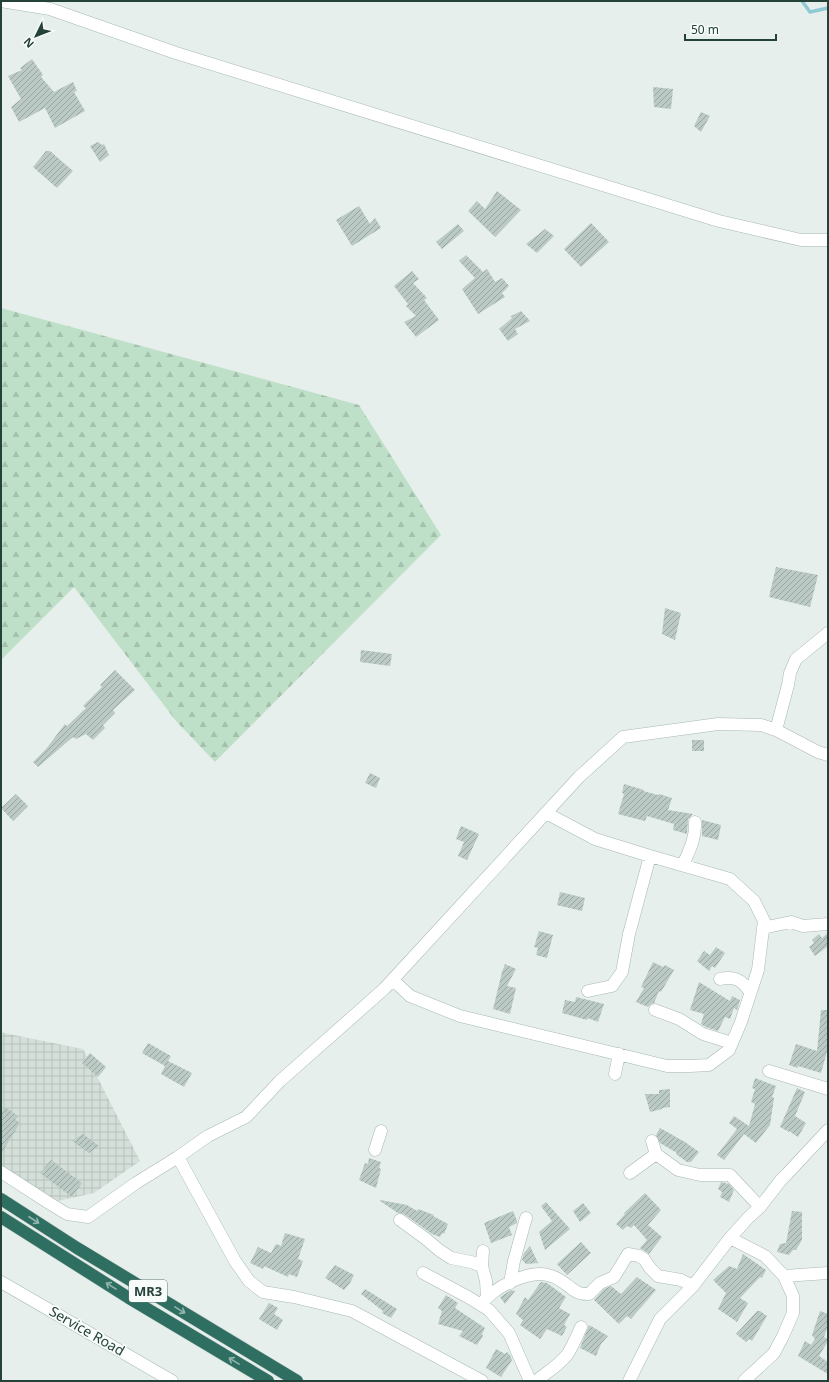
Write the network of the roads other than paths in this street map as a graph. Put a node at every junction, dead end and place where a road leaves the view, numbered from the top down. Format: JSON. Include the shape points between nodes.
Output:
{"nodes":[{"id":1,"x":1,"y":1,"type":"edge"},
{"id":2,"x":828,"y":240,"type":"edge"},
{"id":3,"x":828,"y":633,"type":"edge"},
{"id":4,"x":776,"y":730,"type":"junction"},
{"id":5,"x":828,"y":755,"type":"edge"},
{"id":6,"x":546,"y":813,"type":"junction"},
{"id":7,"x":695,"y":822,"type":"dead end"},
{"id":8,"x":650,"y":856,"type":"junction"},
{"id":9,"x":683,"y":865,"type":"junction"},
{"id":10,"x":828,"y":924,"type":"edge"},
{"id":11,"x":763,"y":928,"type":"junction"},
{"id":12,"x":720,"y":979,"type":"dead end"},
{"id":13,"x":393,"y":980,"type":"junction"},
{"id":14,"x":588,"y":991,"type":"dead end"},
{"id":15,"x":750,"y":992,"type":"junction"},
{"id":16,"x":655,"y":1010,"type":"dead end"},
{"id":17,"x":732,"y":1035,"type":"junction"},
{"id":18,"x":618,"y":1054,"type":"junction"},
{"id":19,"x":769,"y":1071,"type":"dead end"},
{"id":20,"x":615,"y":1074,"type":"dead end"},
{"id":21,"x":828,"y":1089,"type":"edge"},
{"id":22,"x":828,"y":1130,"type":"edge"},
{"id":23,"x":381,"y":1131,"type":"dead end"},
{"id":24,"x":652,"y":1141,"type":"dead end"},
{"id":25,"x":375,"y":1150,"type":"dead end"},
{"id":26,"x":656,"y":1154,"type":"junction"},
{"id":27,"x":178,"y":1157,"type":"junction"},
{"id":28,"x":1,"y":1172,"type":"edge"},
{"id":29,"x":630,"y":1173,"type":"dead end"},
{"id":30,"x":1,"y":1199,"type":"edge"},
{"id":31,"x":760,"y":1207,"type":"junction"},
{"id":32,"x":1,"y":1218,"type":"edge"},
{"id":33,"x":526,"y":1218,"type":"dead end"},
{"id":34,"x":400,"y":1220,"type":"dead end"},
{"id":35,"x":730,"y":1238,"type":"junction"},
{"id":36,"x":483,"y":1251,"type":"dead end"},
{"id":37,"x":482,"y":1266,"type":"junction"},
{"id":38,"x":423,"y":1273,"type":"dead end"},
{"id":39,"x":828,"y":1273,"type":"edge"},
{"id":40,"x":784,"y":1276,"type":"junction"},
{"id":41,"x":1,"y":1282,"type":"edge"},
{"id":42,"x":510,"y":1283,"type":"junction"},
{"id":43,"x":693,"y":1286,"type":"junction"},
{"id":44,"x":484,"y":1301,"type":"junction"},
{"id":45,"x":581,"y":1326,"type":"dead end"},
{"id":46,"x":172,"y":1381,"type":"edge"},
{"id":47,"x":268,"y":1381,"type":"edge"},
{"id":48,"x":297,"y":1381,"type":"edge"},
{"id":49,"x":482,"y":1381,"type":"edge"},
{"id":50,"x":530,"y":1381,"type":"edge"},
{"id":51,"x":536,"y":1381,"type":"edge"},
{"id":52,"x":629,"y":1381,"type":"edge"},
{"id":53,"x":744,"y":1381,"type":"edge"}],
"edges":[{"from":1,"to":2,"type":"street","via":[[50,9],[181,54],[719,221],[801,240]]},
{"from":3,"to":4,"type":"street","via":[[796,660],[790,673]]},
{"from":4,"to":5,"type":"street"},
{"from":4,"to":6,"type":"street","via":[[761,725],[718,724],[623,737],[579,777]]},
{"from":6,"to":8,"type":"street","via":[[595,839]]},
{"from":6,"to":13,"type":"street"},
{"from":7,"to":9,"type":"street","via":[[691,848]]},
{"from":8,"to":9,"type":"street"},
{"from":8,"to":14,"type":"street","via":[[629,934],[622,972],[612,986]]},
{"from":9,"to":11,"type":"street","via":[[730,879],[754,901],[764,921]]},
{"from":10,"to":11,"type":"street","via":[[803,926],[791,922]]},
{"from":11,"to":15,"type":"street","via":[[758,970]]},
{"from":12,"to":15,"type":"street","via":[[729,977],[744,982]]},
{"from":13,"to":18,"type":"street","via":[[410,996],[460,1016]]},
{"from":13,"to":27,"type":"street","via":[[280,1081],[246,1117],[208,1136]]},
{"from":15,"to":17,"type":"street","via":[[741,1022]]},
{"from":16,"to":17,"type":"street","via":[[679,1019],[703,1034]]},
{"from":17,"to":18,"type":"street","via":[[729,1050],[709,1065],[667,1066]]},
{"from":18,"to":20,"type":"street"},
{"from":19,"to":21,"type":"street","via":[[797,1080],[811,1088]]},
{"from":22,"to":31,"type":"street","via":[[781,1180]]},
{"from":23,"to":25,"type":"street"},
{"from":24,"to":26,"type":"street"},
{"from":26,"to":29,"type":"street"},
{"from":26,"to":31,"type":"street","via":[[678,1170],[700,1175],[730,1175]]},
{"from":27,"to":28,"type":"street","via":[[88,1217],[67,1214]]},
{"from":27,"to":49,"type":"street","via":[[235,1261],[249,1281],[263,1292],[352,1311]]},
{"from":30,"to":48,"type":"highway","number":"MR3","one_way":true},
{"from":31,"to":35,"type":"street"},
{"from":47,"to":32,"type":"highway","number":"MR3","one_way":true},
{"from":33,"to":42,"type":"street"},
{"from":34,"to":37,"type":"street","via":[[451,1258]]},
{"from":35,"to":40,"type":"street","via":[[765,1256]]},
{"from":35,"to":43,"type":"street"},
{"from":36,"to":37,"type":"street"},
{"from":37,"to":44,"type":"street","via":[[486,1281]]},
{"from":38,"to":44,"type":"street"},
{"from":39,"to":40,"type":"street"},
{"from":40,"to":53,"type":"street","via":[[793,1296],[792,1313],[774,1354]]},
{"from":41,"to":46,"type":"street","name":"Service Road"},
{"from":42,"to":43,"type":"street","via":[[535,1274],[550,1275],[578,1293],[589,1294],[600,1283],[614,1276],[628,1254],[644,1259],[658,1276],[681,1280]]},
{"from":42,"to":44,"type":"street"},
{"from":43,"to":52,"type":"street","via":[[660,1319]]},
{"from":44,"to":50,"type":"street","via":[[509,1333]]},
{"from":45,"to":51,"type":"street","via":[[567,1356]]}]}
